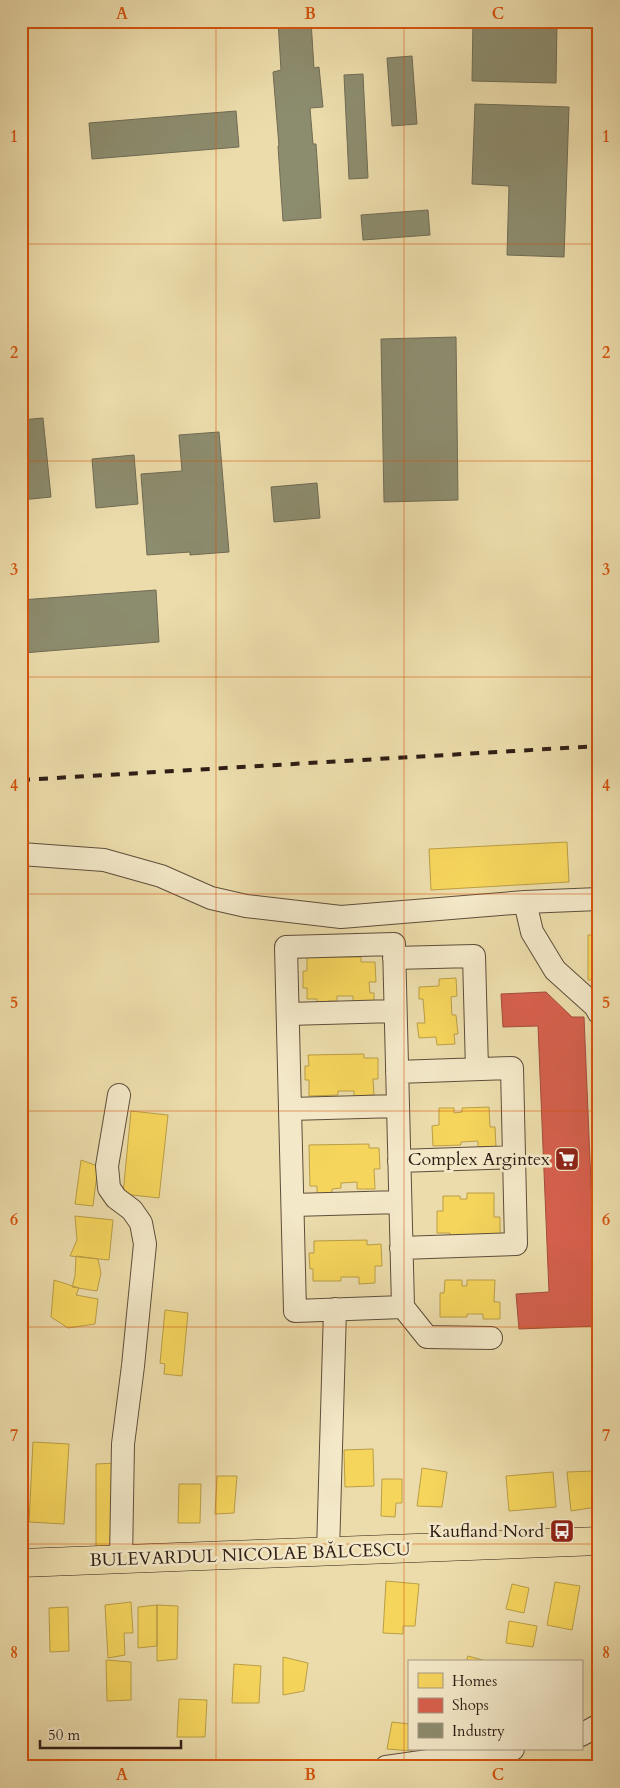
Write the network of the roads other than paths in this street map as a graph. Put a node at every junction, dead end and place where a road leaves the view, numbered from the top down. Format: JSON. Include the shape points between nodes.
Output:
{"nodes":[{"id":1,"x":21,"y":854,"type":"edge"},
{"id":2,"x":599,"y":899,"type":"edge"},
{"id":3,"x":525,"y":902,"type":"junction"},
{"id":4,"x":394,"y":958,"type":"junction"},
{"id":5,"x":395,"y":1011,"type":"junction"},
{"id":6,"x":599,"y":1013,"type":"edge"},
{"id":7,"x":288,"y":1014,"type":"junction"},
{"id":8,"x":477,"y":1069,"type":"junction"},
{"id":9,"x":397,"y":1072,"type":"junction"},
{"id":10,"x":119,"y":1095,"type":"dead end"},
{"id":11,"x":398,"y":1106,"type":"junction"},
{"id":12,"x":290,"y":1109,"type":"junction"},
{"id":13,"x":514,"y":1157,"type":"junction"},
{"id":14,"x":399,"y":1161,"type":"junction"},
{"id":15,"x":400,"y":1202,"type":"junction"},
{"id":16,"x":293,"y":1205,"type":"junction"},
{"id":17,"x":401,"y":1248,"type":"junction"},
{"id":18,"x":403,"y":1307,"type":"junction"},
{"id":19,"x":335,"y":1310,"type":"junction"},
{"id":20,"x":491,"y":1338,"type":"dead end"},
{"id":21,"x":599,"y":1541,"type":"edge"},
{"id":22,"x":328,"y":1552,"type":"junction"},
{"id":23,"x":121,"y":1560,"type":"junction"},
{"id":24,"x":21,"y":1563,"type":"edge"},
{"id":25,"x":599,"y":1725,"type":"edge"},
{"id":26,"x":582,"y":1734,"type":"edge"},
{"id":27,"x":505,"y":1750,"type":"edge"},
{"id":28,"x":386,"y":1767,"type":"edge"}],
"edges":[{"from":1,"to":3,"type":"street","via":[[104,860],[161,876],[211,898],[246,906],[341,917]]},
{"from":2,"to":3,"type":"street"},
{"from":3,"to":6,"type":"street","via":[[532,932],[556,970]]},
{"from":4,"to":5,"type":"street"},
{"from":4,"to":7,"type":"street","via":[[394,944],[286,947]]},
{"from":4,"to":8,"type":"street","via":[[474,956]]},
{"from":5,"to":7,"type":"street"},
{"from":5,"to":9,"type":"street"},
{"from":7,"to":12,"type":"street"},
{"from":8,"to":9,"type":"street"},
{"from":8,"to":13,"type":"street","via":[[512,1068]]},
{"from":9,"to":11,"type":"street"},
{"from":10,"to":23,"type":"street","via":[[107,1166],[109,1188],[141,1223],[145,1244],[123,1444]]},
{"from":11,"to":12,"type":"street"},
{"from":11,"to":14,"type":"street"},
{"from":12,"to":16,"type":"street"},
{"from":13,"to":14,"type":"street"},
{"from":13,"to":17,"type":"street","via":[[516,1244]]},
{"from":14,"to":15,"type":"street"},
{"from":15,"to":16,"type":"street"},
{"from":15,"to":17,"type":"street"},
{"from":16,"to":19,"type":"street","via":[[295,1310]]},
{"from":17,"to":18,"type":"street"},
{"from":18,"to":19,"type":"street"},
{"from":18,"to":20,"type":"street","via":[[427,1337]]},
{"from":19,"to":22,"type":"street"},
{"from":21,"to":22,"type":"main road","name":"BULEVARDUL NICOLAE BĂLCESCU"},
{"from":22,"to":23,"type":"main road","name":"BULEVARDUL NICOLAE BĂLCESCU"},
{"from":23,"to":24,"type":"main road","name":"BULEVARDUL NICOLAE BĂLCESCU"},
{"from":25,"to":26,"type":"street"},
{"from":27,"to":28,"type":"street"}]}
